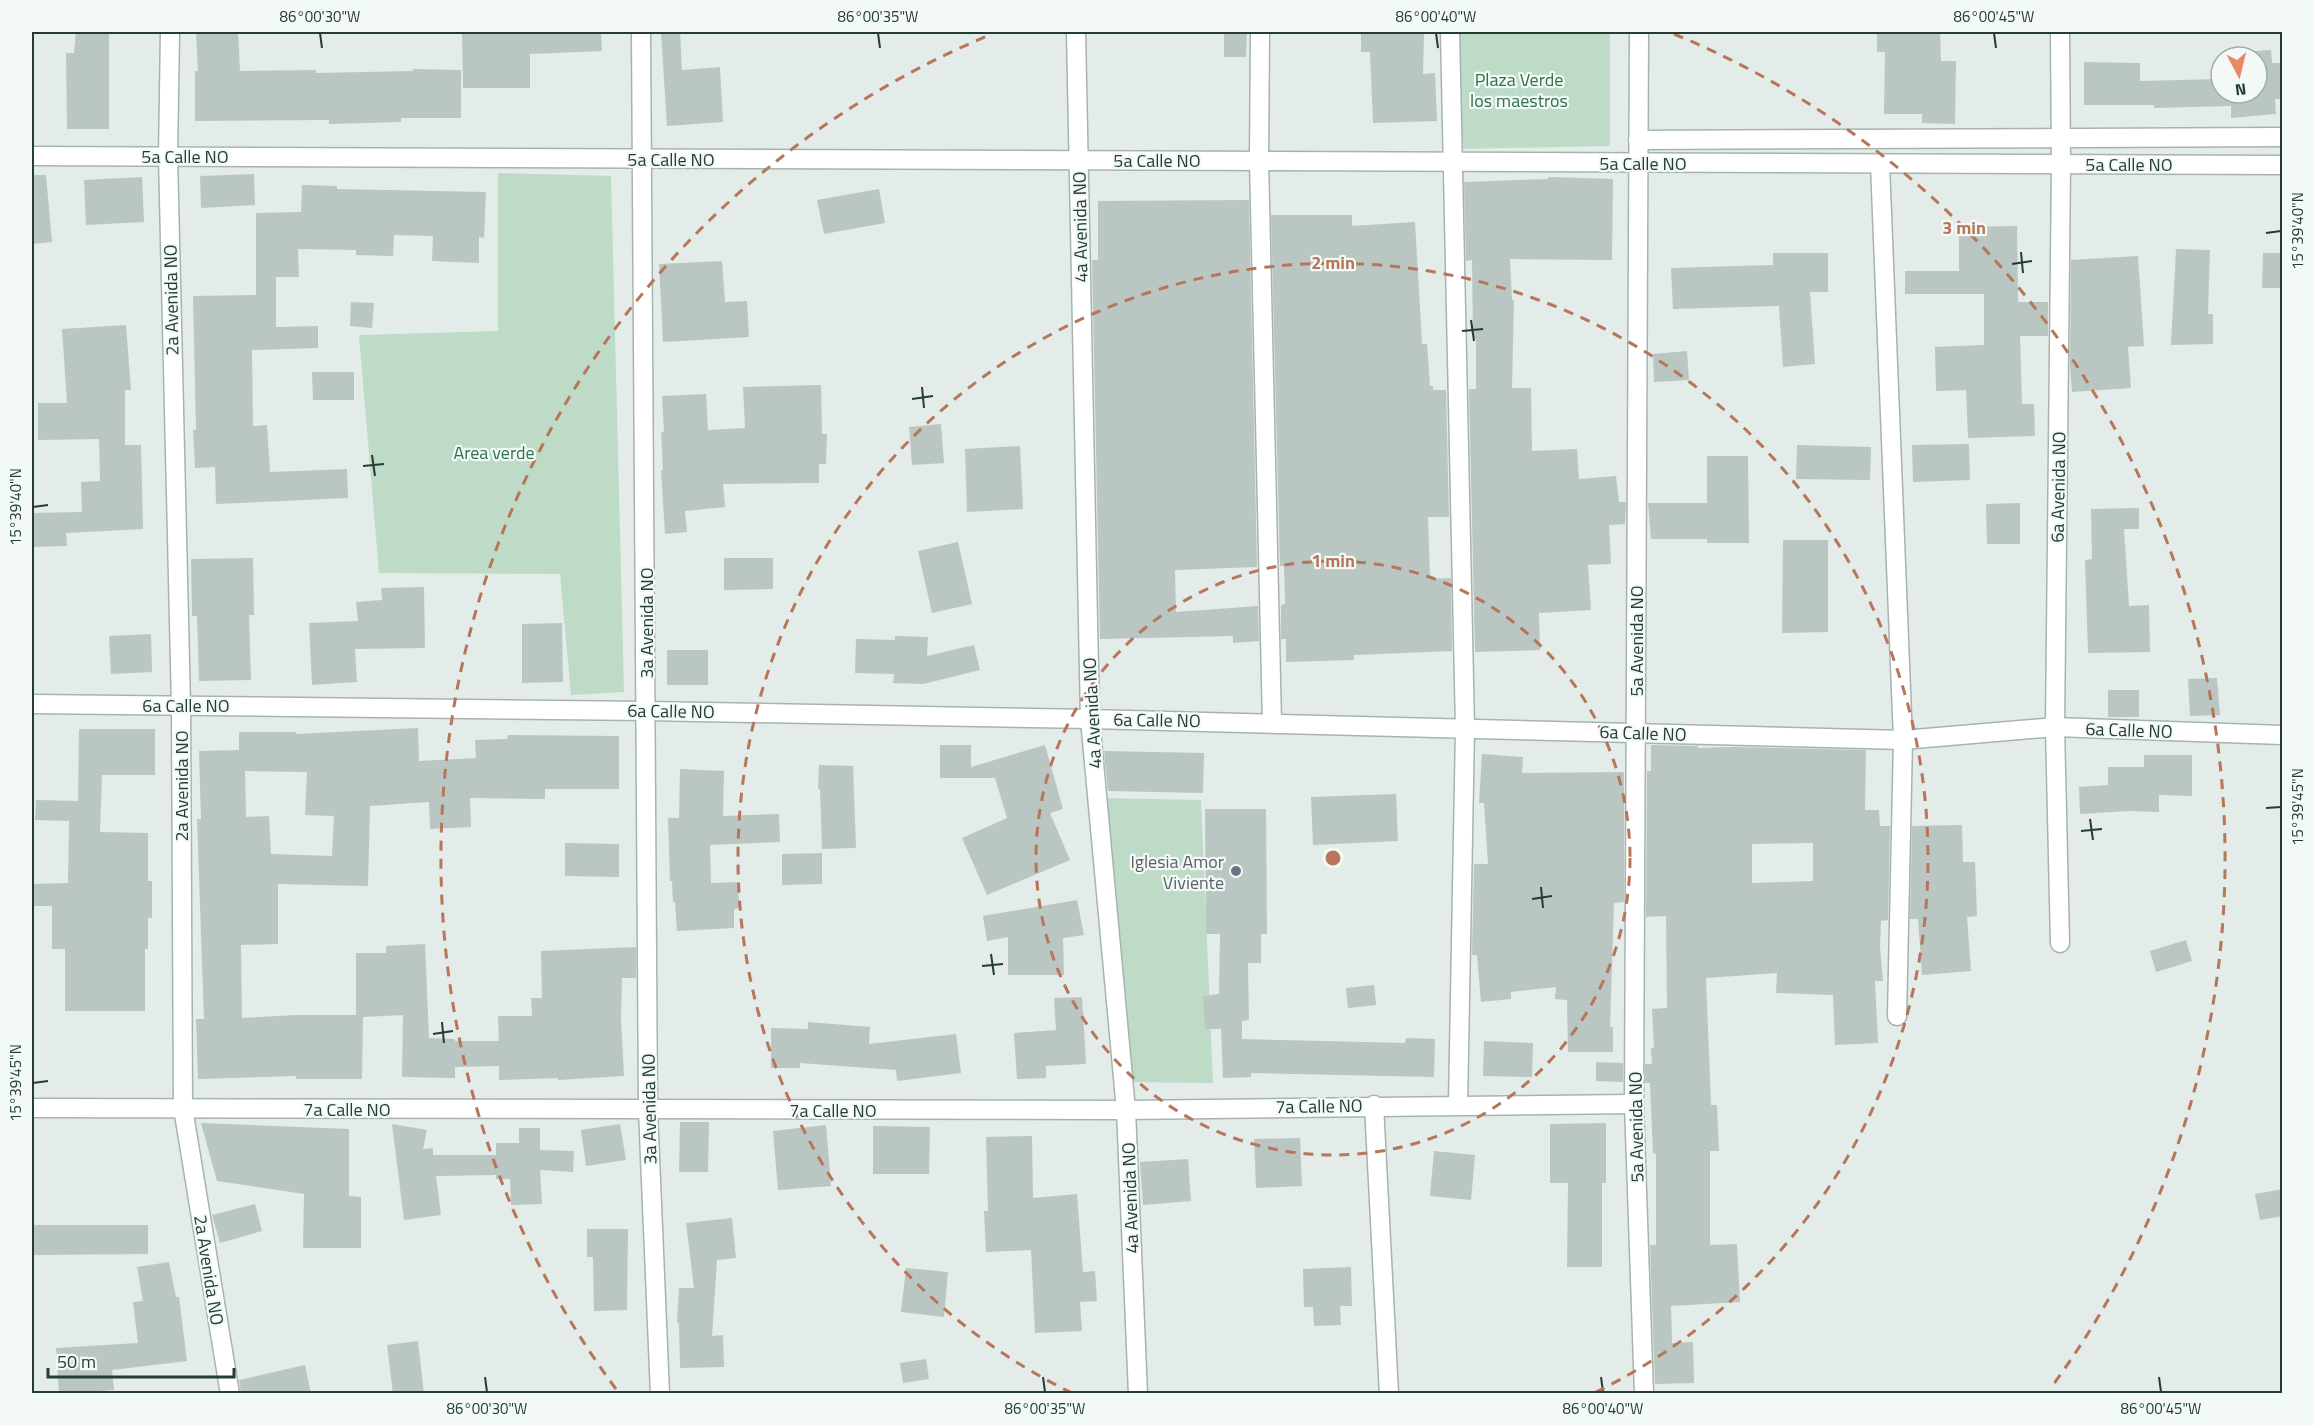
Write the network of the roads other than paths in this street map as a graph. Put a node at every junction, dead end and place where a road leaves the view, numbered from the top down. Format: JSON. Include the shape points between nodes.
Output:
{"nodes":[{"id":1,"x":170,"y":32,"type":"edge"},
{"id":2,"x":641,"y":32,"type":"edge"},
{"id":3,"x":1076,"y":32,"type":"edge"},
{"id":4,"x":1260,"y":32,"type":"edge"},
{"id":5,"x":1450,"y":32,"type":"edge"},
{"id":6,"x":1638,"y":32,"type":"edge"},
{"id":7,"x":2060,"y":32,"type":"edge"},
{"id":8,"x":2283,"y":137,"type":"edge"},
{"id":9,"x":2060,"y":138,"type":"junction"},
{"id":10,"x":1638,"y":140,"type":"junction"},
{"id":11,"x":32,"y":156,"type":"edge"},
{"id":12,"x":168,"y":156,"type":"junction"},
{"id":13,"x":642,"y":158,"type":"junction"},
{"id":14,"x":1079,"y":160,"type":"junction"},
{"id":15,"x":1259,"y":161,"type":"junction"},
{"id":16,"x":1452,"y":162,"type":"junction"},
{"id":17,"x":1638,"y":163,"type":"junction"},
{"id":18,"x":1880,"y":164,"type":"junction"},
{"id":19,"x":2061,"y":164,"type":"junction"},
{"id":20,"x":2283,"y":165,"type":"edge"},
{"id":21,"x":32,"y":704,"type":"edge"},
{"id":22,"x":181,"y":705,"type":"junction"},
{"id":23,"x":646,"y":711,"type":"junction"},
{"id":24,"x":1090,"y":719,"type":"junction"},
{"id":25,"x":1272,"y":723,"type":"junction"},
{"id":26,"x":2055,"y":727,"type":"junction"},
{"id":27,"x":1465,"y":728,"type":"junction"},
{"id":28,"x":1636,"y":732,"type":"junction"},
{"id":29,"x":2283,"y":735,"type":"edge"},
{"id":30,"x":1904,"y":740,"type":"junction"},
{"id":31,"x":2061,"y":943,"type":"dead end"},
{"id":32,"x":1897,"y":1016,"type":"dead end"},
{"id":33,"x":1634,"y":1104,"type":"junction"},
{"id":34,"x":1374,"y":1105,"type":"junction"},
{"id":35,"x":1458,"y":1105,"type":"junction"},
{"id":36,"x":32,"y":1108,"type":"edge"},
{"id":37,"x":183,"y":1108,"type":"junction"},
{"id":38,"x":648,"y":1110,"type":"junction"},
{"id":39,"x":1126,"y":1110,"type":"junction"},
{"id":40,"x":230,"y":1394,"type":"edge"},
{"id":41,"x":660,"y":1394,"type":"edge"},
{"id":42,"x":1138,"y":1394,"type":"edge"},
{"id":43,"x":1389,"y":1394,"type":"edge"},
{"id":44,"x":1644,"y":1394,"type":"edge"}],
"edges":[{"from":1,"to":12,"type":"street","name":"2a Avenida NO"},
{"from":2,"to":13,"type":"street","name":"3a Avenida NO"},
{"from":3,"to":14,"type":"street","name":"4a Avenida NO"},
{"from":4,"to":15,"type":"street"},
{"from":5,"to":16,"type":"street"},
{"from":6,"to":10,"type":"street","name":"5a Avenida NO"},
{"from":7,"to":9,"type":"street","name":"6a Avenida NO"},
{"from":8,"to":9,"type":"street","name":"5a Calle NO"},
{"from":9,"to":10,"type":"street","name":"5a Calle NO"},
{"from":9,"to":19,"type":"street","name":"6a Avenida NO"},
{"from":10,"to":17,"type":"street","name":"5a Avenida NO"},
{"from":11,"to":12,"type":"street","name":"5a Calle NO"},
{"from":12,"to":13,"type":"street","name":"5a Calle NO"},
{"from":12,"to":22,"type":"street","name":"2a Avenida NO"},
{"from":13,"to":14,"type":"street","name":"5a Calle NO"},
{"from":13,"to":23,"type":"street","name":"3a Avenida NO"},
{"from":14,"to":15,"type":"street","name":"5a Calle NO"},
{"from":14,"to":24,"type":"street","name":"4a Avenida NO"},
{"from":15,"to":16,"type":"street","name":"5a Calle NO"},
{"from":15,"to":25,"type":"street"},
{"from":16,"to":17,"type":"street","name":"5a Calle NO"},
{"from":16,"to":27,"type":"street"},
{"from":17,"to":18,"type":"street","name":"5a Calle NO"},
{"from":17,"to":28,"type":"street","name":"5a Avenida NO"},
{"from":18,"to":19,"type":"street","name":"5a Calle NO"},
{"from":18,"to":30,"type":"street"},
{"from":19,"to":20,"type":"street","name":"5a Calle NO"},
{"from":19,"to":26,"type":"street","name":"6a Avenida NO"},
{"from":21,"to":22,"type":"street","name":"6a Calle NO"},
{"from":22,"to":23,"type":"street","name":"6a Calle NO"},
{"from":22,"to":37,"type":"street","name":"2a Avenida NO"},
{"from":23,"to":24,"type":"street","name":"6a Calle NO"},
{"from":23,"to":38,"type":"street","name":"3a Avenida NO"},
{"from":24,"to":25,"type":"street","name":"6a Calle NO"},
{"from":24,"to":39,"type":"street","name":"4a Avenida NO"},
{"from":25,"to":27,"type":"street","name":"6a Calle NO"},
{"from":26,"to":29,"type":"street","name":"6a Calle NO"},
{"from":26,"to":30,"type":"street","name":"6a Calle NO"},
{"from":26,"to":31,"type":"street","name":"6a Avenida NO"},
{"from":27,"to":28,"type":"street","name":"6a Calle NO"},
{"from":27,"to":35,"type":"street"},
{"from":28,"to":30,"type":"street","name":"6a Calle NO"},
{"from":28,"to":33,"type":"street","name":"5a Avenida NO"},
{"from":30,"to":32,"type":"street"},
{"from":33,"to":35,"type":"street","name":"7a Calle NO"},
{"from":33,"to":44,"type":"street","name":"5a Avenida NO"},
{"from":34,"to":35,"type":"street","name":"7a Calle NO"},
{"from":34,"to":39,"type":"street","name":"7a Calle NO"},
{"from":34,"to":43,"type":"street"},
{"from":36,"to":37,"type":"street","name":"7a Calle NO"},
{"from":37,"to":38,"type":"street","name":"7a Calle NO"},
{"from":37,"to":40,"type":"street","name":"2a Avenida NO"},
{"from":38,"to":39,"type":"street","name":"7a Calle NO"},
{"from":38,"to":41,"type":"street","name":"3a Avenida NO"},
{"from":39,"to":42,"type":"street","name":"4a Avenida NO"}]}
